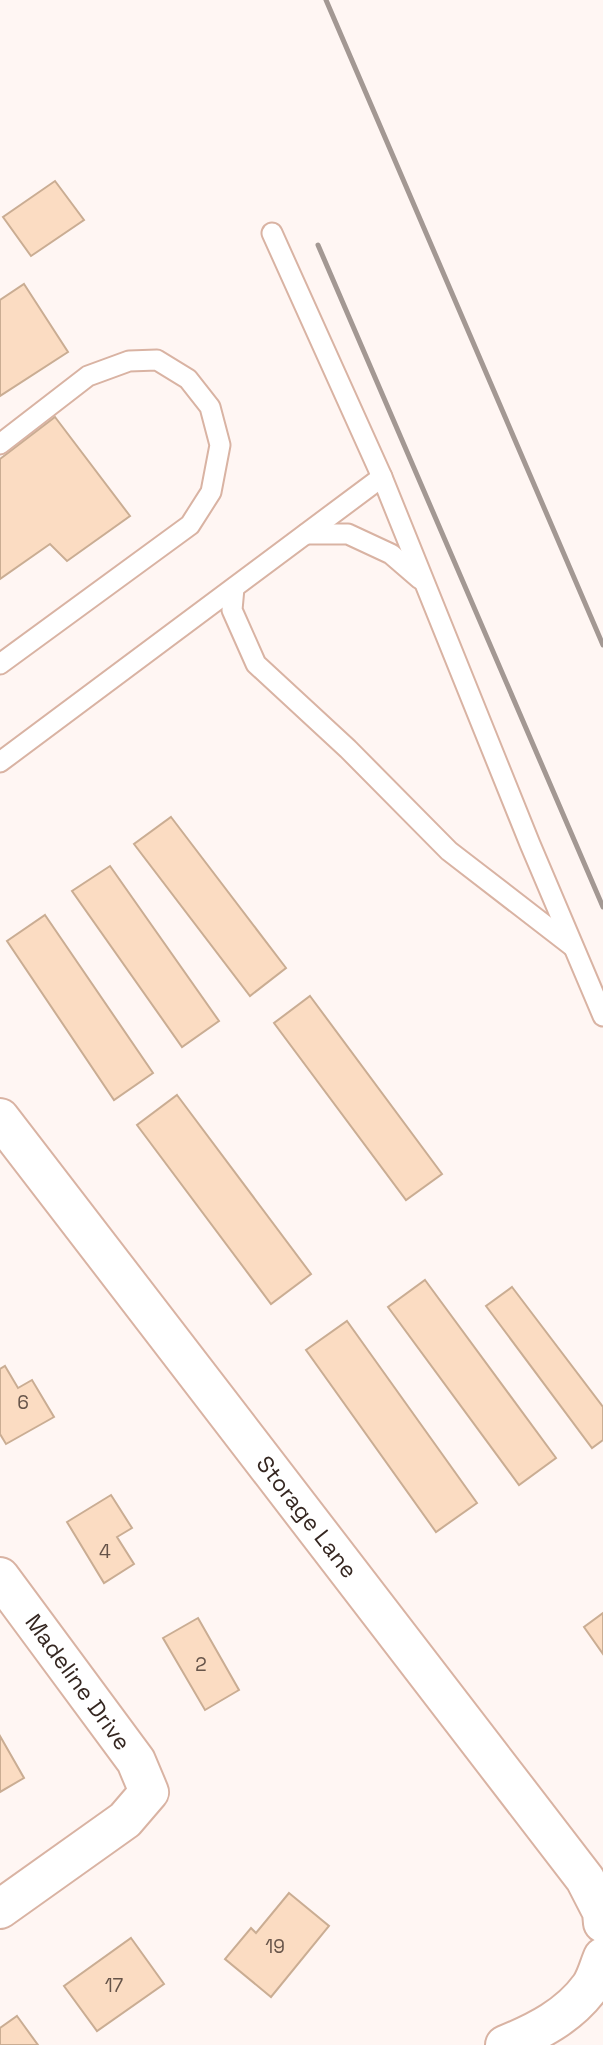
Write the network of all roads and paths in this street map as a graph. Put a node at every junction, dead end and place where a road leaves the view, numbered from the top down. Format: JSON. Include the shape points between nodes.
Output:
{"nodes":[{"id":1,"x":272,"y":233,"type":"dead end"},
{"id":2,"x":0,"y":444,"type":"edge"},
{"id":3,"x":382,"y":477,"type":"junction"},
{"id":4,"x":306,"y":534,"type":"junction"},
{"id":5,"x":424,"y":583,"type":"junction"},
{"id":6,"x":234,"y":588,"type":"junction"},
{"id":7,"x":0,"y":664,"type":"edge"},
{"id":8,"x":0,"y":762,"type":"edge"},
{"id":9,"x":573,"y":946,"type":"junction"},
{"id":10,"x":603,"y":1016,"type":"edge"},
{"id":11,"x":0,"y":1118,"type":"edge"},
{"id":12,"x":0,"y":1577,"type":"edge"},
{"id":13,"x":0,"y":1909,"type":"edge"},
{"id":14,"x":603,"y":1923,"type":"edge"},
{"id":15,"x":599,"y":1974,"type":"edge"},
{"id":16,"x":505,"y":2045,"type":"edge"}],
"edges":[{"from":1,"to":3,"type":"lane"},
{"from":2,"to":7,"type":"lane","via":[[88,376],[129,361],[157,360],[188,379],[210,407],[220,445],[211,492],[190,525]]},
{"from":3,"to":4,"type":"lane"},
{"from":3,"to":5,"type":"lane"},
{"from":4,"to":5,"type":"lane","via":[[348,534],[391,554]]},
{"from":4,"to":6,"type":"lane"},
{"from":5,"to":9,"type":"lane"},
{"from":6,"to":8,"type":"lane"},
{"from":6,"to":9,"type":"lane","via":[[232,610],[256,664],[449,851]]},
{"from":9,"to":10,"type":"lane"},
{"from":11,"to":14,"type":"street","name":"Storage Lane","via":[[585,1880]]},
{"from":12,"to":13,"type":"street","name":"Madeline Drive","via":[[136,1761],[149,1791],[125,1820]]},
{"from":15,"to":16,"type":"street","via":[[567,2012]]}]}
